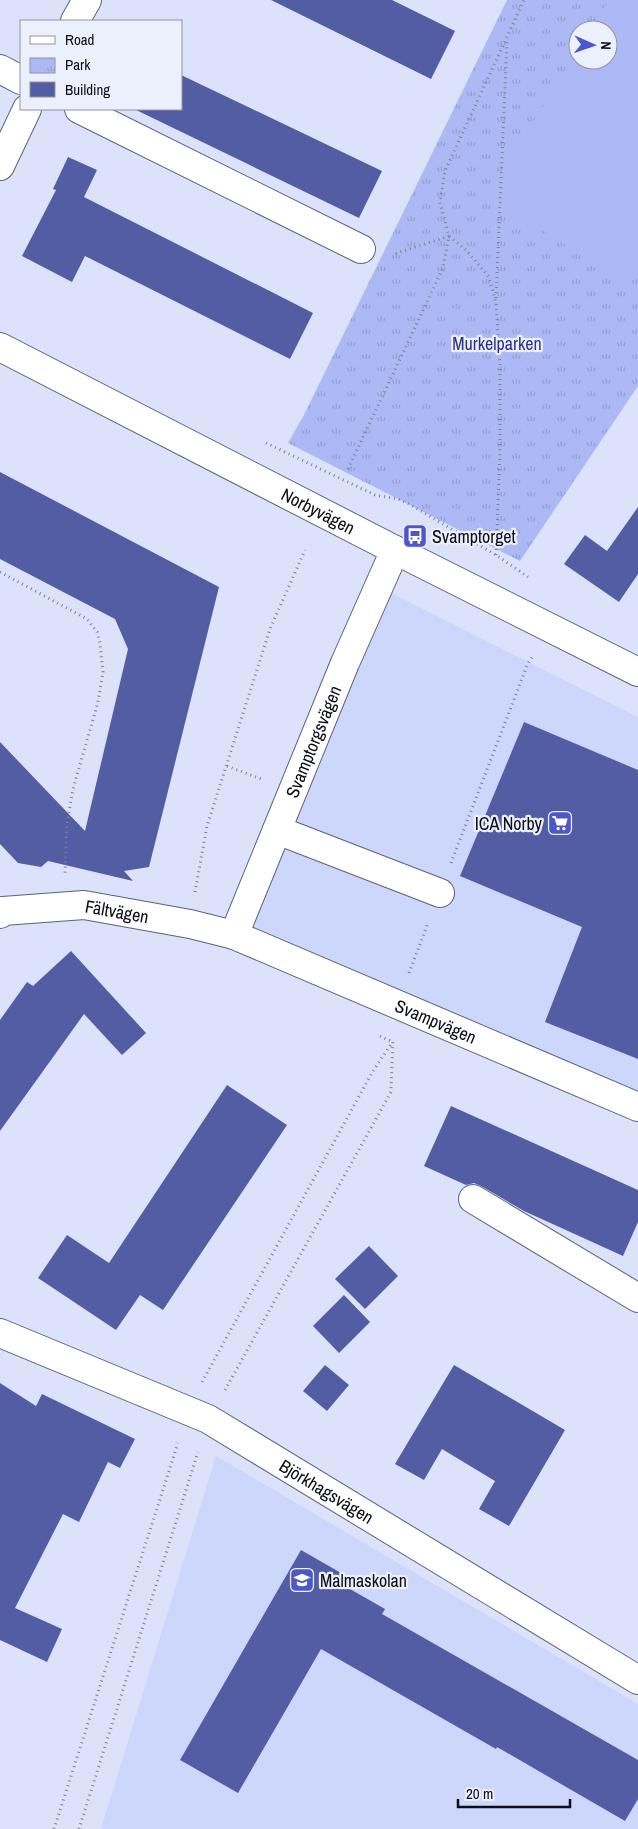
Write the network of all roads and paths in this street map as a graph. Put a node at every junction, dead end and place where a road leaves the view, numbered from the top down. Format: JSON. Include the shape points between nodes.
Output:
{"nodes":[{"id":1,"x":87,"y":0,"type":"edge"},
{"id":2,"x":524,"y":0,"type":"edge"},
{"id":3,"x":76,"y":20,"type":"edge"},
{"id":4,"x":507,"y":37,"type":"junction"},
{"id":5,"x":0,"y":69,"type":"edge"},
{"id":6,"x":20,"y":79,"type":"edge"},
{"id":7,"x":27,"y":110,"type":"edge"},
{"id":8,"x":81,"y":110,"type":"edge"},
{"id":9,"x":0,"y":166,"type":"edge"},
{"id":10,"x":449,"y":236,"type":"junction"},
{"id":11,"x":361,"y":249,"type":"joint"},
{"id":12,"x":496,"y":303,"type":"junction"},
{"id":13,"x":0,"y":347,"type":"edge"},
{"id":14,"x":262,"y":441,"type":"dead end"},
{"id":15,"x":348,"y":469,"type":"dead end"},
{"id":16,"x":305,"y":550,"type":"dead end"},
{"id":17,"x":395,"y":550,"type":"junction"},
{"id":18,"x":496,"y":555,"type":"junction"},
{"id":19,"x":0,"y":572,"type":"edge"},
{"id":20,"x":533,"y":580,"type":"dead end"},
{"id":21,"x":551,"y":628,"type":"junction"},
{"id":22,"x":638,"y":672,"type":"edge"},
{"id":23,"x":227,"y":766,"type":"junction"},
{"id":24,"x":254,"y":776,"type":"dead end"},
{"id":25,"x":277,"y":830,"type":"junction"},
{"id":26,"x":440,"y":893,"type":"junction"},
{"id":27,"x":194,"y":900,"type":"dead end"},
{"id":28,"x":66,"y":906,"type":"junction"},
{"id":29,"x":1,"y":911,"type":"edge"},
{"id":30,"x":234,"y":935,"type":"junction"},
{"id":31,"x":397,"y":1005,"type":"junction"},
{"id":32,"x":638,"y":1107,"type":"edge"},
{"id":33,"x":473,"y":1198,"type":"dead end"},
{"id":34,"x":638,"y":1298,"type":"edge"},
{"id":35,"x":0,"y":1333,"type":"edge"},
{"id":36,"x":638,"y":1680,"type":"edge"}],
"edges":[{"from":1,"to":3,"type":"street"},
{"from":2,"to":4,"type":"path"},
{"from":4,"to":10,"type":"path","via":[[445,171],[440,202]]},
{"from":4,"to":12,"type":"path"},
{"from":5,"to":6,"type":"street"},
{"from":7,"to":9,"type":"street"},
{"from":8,"to":11,"type":"street"},
{"from":10,"to":11,"type":"path","via":[[381,259]]},
{"from":10,"to":12,"type":"path","via":[[466,250],[489,278]]},
{"from":10,"to":15,"type":"path","via":[[443,268]]},
{"from":12,"to":18,"type":"path","via":[[500,449]]},
{"from":13,"to":17,"type":"street","name":"Norbyvägen"},
{"from":14,"to":18,"type":"path","via":[[376,495],[410,504]]},
{"from":16,"to":23,"type":"path","via":[[270,628]]},
{"from":17,"to":21,"type":"street","name":"Norbyvägen"},
{"from":17,"to":25,"type":"street","name":"Svamptorgsvägen"},
{"from":18,"to":20,"type":"path"},
{"from":19,"to":28,"type":"path","via":[[87,619],[97,632],[100,643],[103,672],[99,695],[73,789],[67,824]]},
{"from":21,"to":22,"type":"street","name":"Norbyvägen"},
{"from":21,"to":26,"type":"path","via":[[528,663]]},
{"from":23,"to":24,"type":"path"},
{"from":23,"to":27,"type":"path","via":[[207,826]]},
{"from":25,"to":26,"type":"street"},
{"from":25,"to":30,"type":"street","name":"Svamptorgsvägen"},
{"from":26,"to":31,"type":"path"},
{"from":28,"to":29,"type":"street","name":"Fältvägen"},
{"from":28,"to":30,"type":"street","name":"Fältvägen","via":[[84,905]]},
{"from":30,"to":31,"type":"street","name":"Svampvägen"},
{"from":31,"to":32,"type":"street","name":"Svampvägen"},
{"from":33,"to":34,"type":"street"},
{"from":35,"to":36,"type":"street","name":"Björkhagsvägen","via":[[208,1419]]}]}
